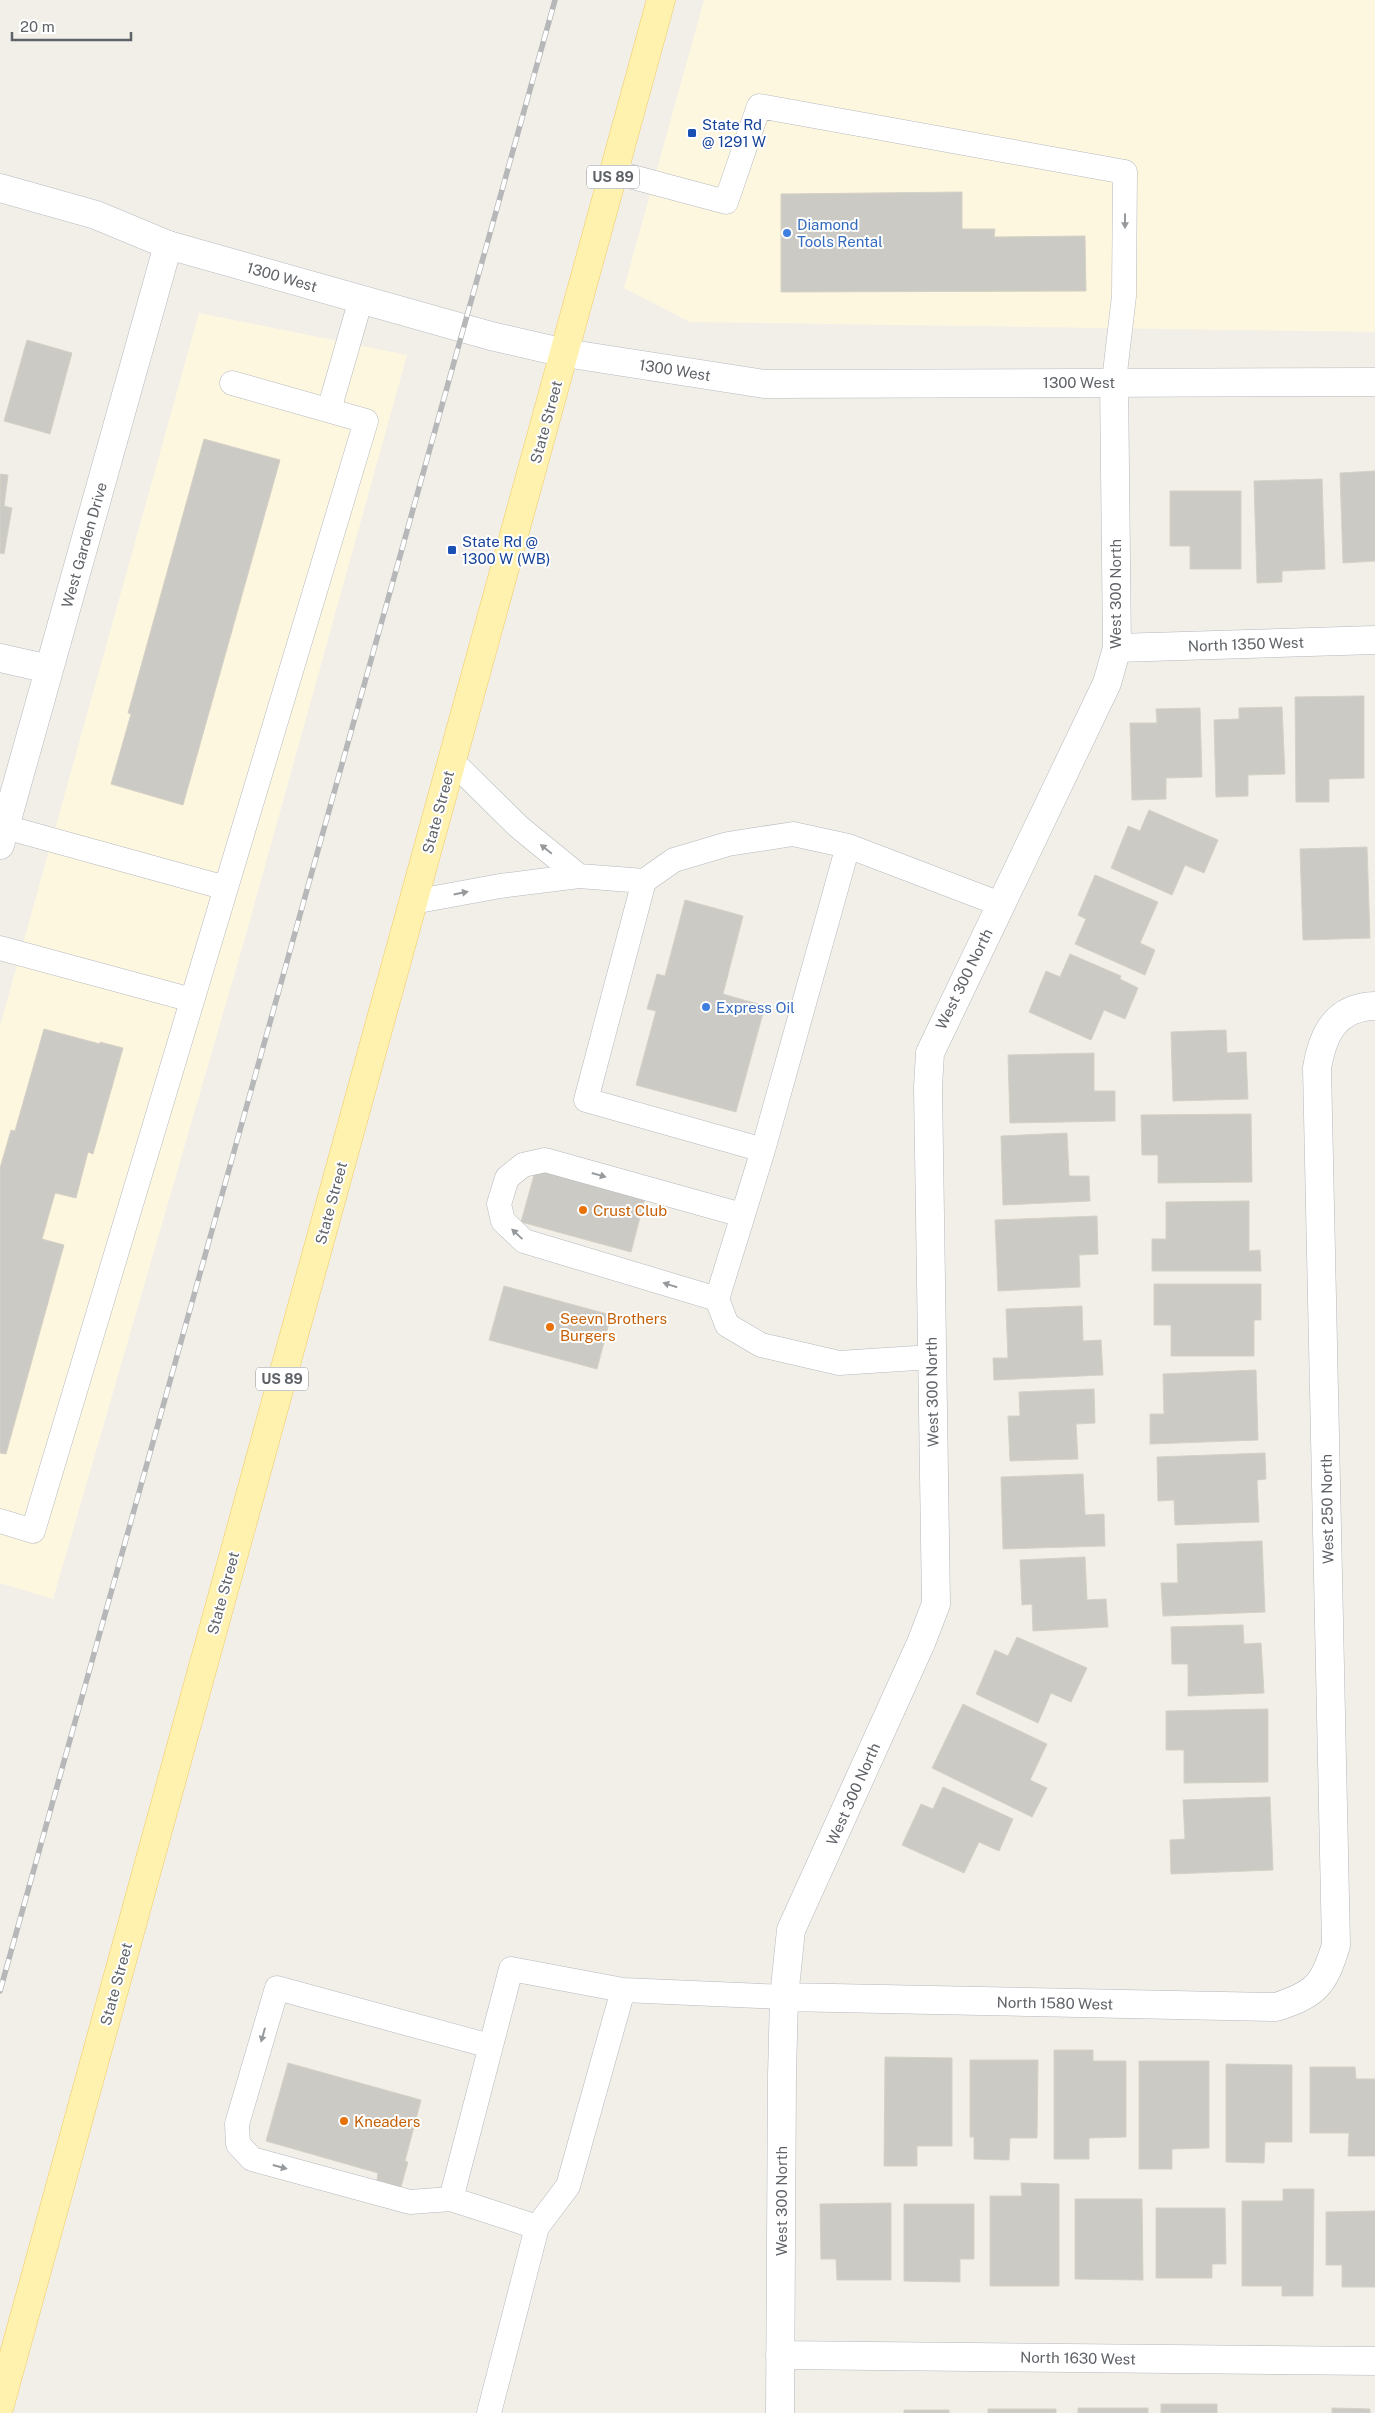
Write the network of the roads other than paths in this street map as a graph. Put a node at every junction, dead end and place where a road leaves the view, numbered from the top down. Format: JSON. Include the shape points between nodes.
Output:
{"nodes":[{"id":1,"x":661,"y":0,"type":"edge"},
{"id":2,"x":614,"y":172,"type":"junction"},
{"id":3,"x":0,"y":188,"type":"edge"},
{"id":4,"x":168,"y":245,"type":"junction"},
{"id":5,"x":361,"y":299,"type":"junction"},
{"id":6,"x":565,"y":353,"type":"junction"},
{"id":7,"x":1114,"y":381,"type":"junction"},
{"id":8,"x":1375,"y":382,"type":"edge"},
{"id":9,"x":232,"y":383,"type":"dead end"},
{"id":10,"x":329,"y":410,"type":"junction"},
{"id":11,"x":1375,"y":640,"type":"edge"},
{"id":12,"x":1117,"y":648,"type":"junction"},
{"id":13,"x":0,"y":658,"type":"edge"},
{"id":14,"x":49,"y":669,"type":"junction"},
{"id":15,"x":452,"y":761,"type":"junction"},
{"id":16,"x":3,"y":836,"type":"edge"},
{"id":17,"x":848,"y":846,"type":"junction"},
{"id":18,"x":580,"y":876,"type":"junction"},
{"id":19,"x":644,"y":881,"type":"junction"},
{"id":20,"x":226,"y":888,"type":"junction"},
{"id":21,"x":413,"y":902,"type":"junction"},
{"id":22,"x":1000,"y":904,"type":"junction"},
{"id":23,"x":0,"y":948,"type":"edge"},
{"id":24,"x":192,"y":1000,"type":"junction"},
{"id":25,"x":1375,"y":1006,"type":"edge"},
{"id":26,"x":763,"y":1150,"type":"junction"},
{"id":27,"x":742,"y":1215,"type":"junction"},
{"id":28,"x":717,"y":1299,"type":"junction"},
{"id":29,"x":932,"y":1356,"type":"junction"},
{"id":30,"x":0,"y":1521,"type":"edge"},
{"id":31,"x":1319,"y":1985,"type":"joint"},
{"id":32,"x":623,"y":1990,"type":"junction"},
{"id":33,"x":784,"y":1997,"type":"junction"},
{"id":34,"x":490,"y":2046,"type":"junction"},
{"id":35,"x":451,"y":2199,"type":"junction"},
{"id":36,"x":538,"y":2228,"type":"junction"},
{"id":37,"x":780,"y":2355,"type":"junction"},
{"id":38,"x":1375,"y":2361,"type":"edge"},
{"id":39,"x":0,"y":2405,"type":"edge"},
{"id":40,"x":489,"y":2413,"type":"edge"},
{"id":41,"x":780,"y":2413,"type":"edge"}],
"edges":[{"from":1,"to":2,"type":"main road","name":"State Street","number":"US 89"},
{"from":2,"to":6,"type":"main road","name":"State Street","number":"US 89"},
{"from":2,"to":7,"type":"lane","one_way":true,"via":[[726,202],[759,106],[1125,172],[1124,296]]},
{"from":3,"to":4,"type":"street","name":"1300 West","via":[[96,215]]},
{"from":4,"to":5,"type":"street","name":"1300 West"},
{"from":4,"to":14,"type":"street","name":"West Garden Drive"},
{"from":5,"to":6,"type":"street","name":"1300 West","via":[[491,336]]},
{"from":5,"to":10,"type":"lane"},
{"from":6,"to":7,"type":"street","name":"1300 West","via":[[764,384]]},
{"from":6,"to":15,"type":"main road","name":"State Street","number":"US 89"},
{"from":7,"to":8,"type":"street","name":"1300 West"},
{"from":7,"to":12,"type":"street","name":"West 300 North"},
{"from":9,"to":10,"type":"lane"},
{"from":10,"to":20,"type":"lane","via":[[366,420]]},
{"from":11,"to":12,"type":"street","name":"North 1350 West"},
{"from":12,"to":22,"type":"street","name":"West 300 North","via":[[1108,683]]},
{"from":13,"to":14,"type":"street"},
{"from":14,"to":16,"type":"street","name":"West Garden Drive"},
{"from":18,"to":15,"type":"lane","one_way":true,"via":[[519,827]]},
{"from":15,"to":21,"type":"main road","name":"State Street","number":"US 89"},
{"from":16,"to":20,"type":"lane"},
{"from":17,"to":19,"type":"lane","via":[[793,834],[728,844],[674,860]]},
{"from":17,"to":22,"type":"lane"},
{"from":17,"to":26,"type":"lane"},
{"from":18,"to":19,"type":"lane"},
{"from":21,"to":18,"type":"lane","one_way":true},
{"from":19,"to":26,"type":"lane","via":[[586,1100]]},
{"from":20,"to":24,"type":"lane"},
{"from":21,"to":39,"type":"main road","name":"State Street","number":"US 89"},
{"from":22,"to":29,"type":"street","name":"West 300 North","via":[[930,1053]]},
{"from":23,"to":24,"type":"lane"},
{"from":24,"to":30,"type":"lane","via":[[33,1531]]},
{"from":25,"to":31,"type":"street","name":"West 250 North","via":[[1360,1006],[1340,1017],[1327,1032],[1317,1068],[1336,1944],[1329,1968]]},
{"from":26,"to":27,"type":"lane"},
{"from":27,"to":28,"type":"lane"},
{"from":28,"to":27,"type":"lane","one_way":true,"via":[[524,1241],[504,1222],[499,1204],[507,1178],[523,1165],[545,1160]]},
{"from":28,"to":29,"type":"lane","via":[[727,1326],[761,1346],[839,1363]]},
{"from":29,"to":33,"type":"street","name":"West 300 North","via":[[936,1604],[791,1930]]},
{"from":31,"to":33,"type":"street","name":"North 1580 West","via":[[1298,2000],[1276,2007]]},
{"from":32,"to":33,"type":"lane"},
{"from":32,"to":34,"type":"lane","via":[[511,1968]]},
{"from":32,"to":36,"type":"lane","via":[[568,2186]]},
{"from":33,"to":37,"type":"street","name":"West 300 North"},
{"from":34,"to":35,"type":"lane"},
{"from":34,"to":35,"type":"lane","one_way":true,"via":[[277,1988],[237,2124],[238,2144],[252,2159],[410,2202]]},
{"from":35,"to":36,"type":"lane"},
{"from":36,"to":40,"type":"lane"},
{"from":37,"to":38,"type":"street","name":"North 1630 West"},
{"from":37,"to":41,"type":"street","name":"West 300 North"}]}
